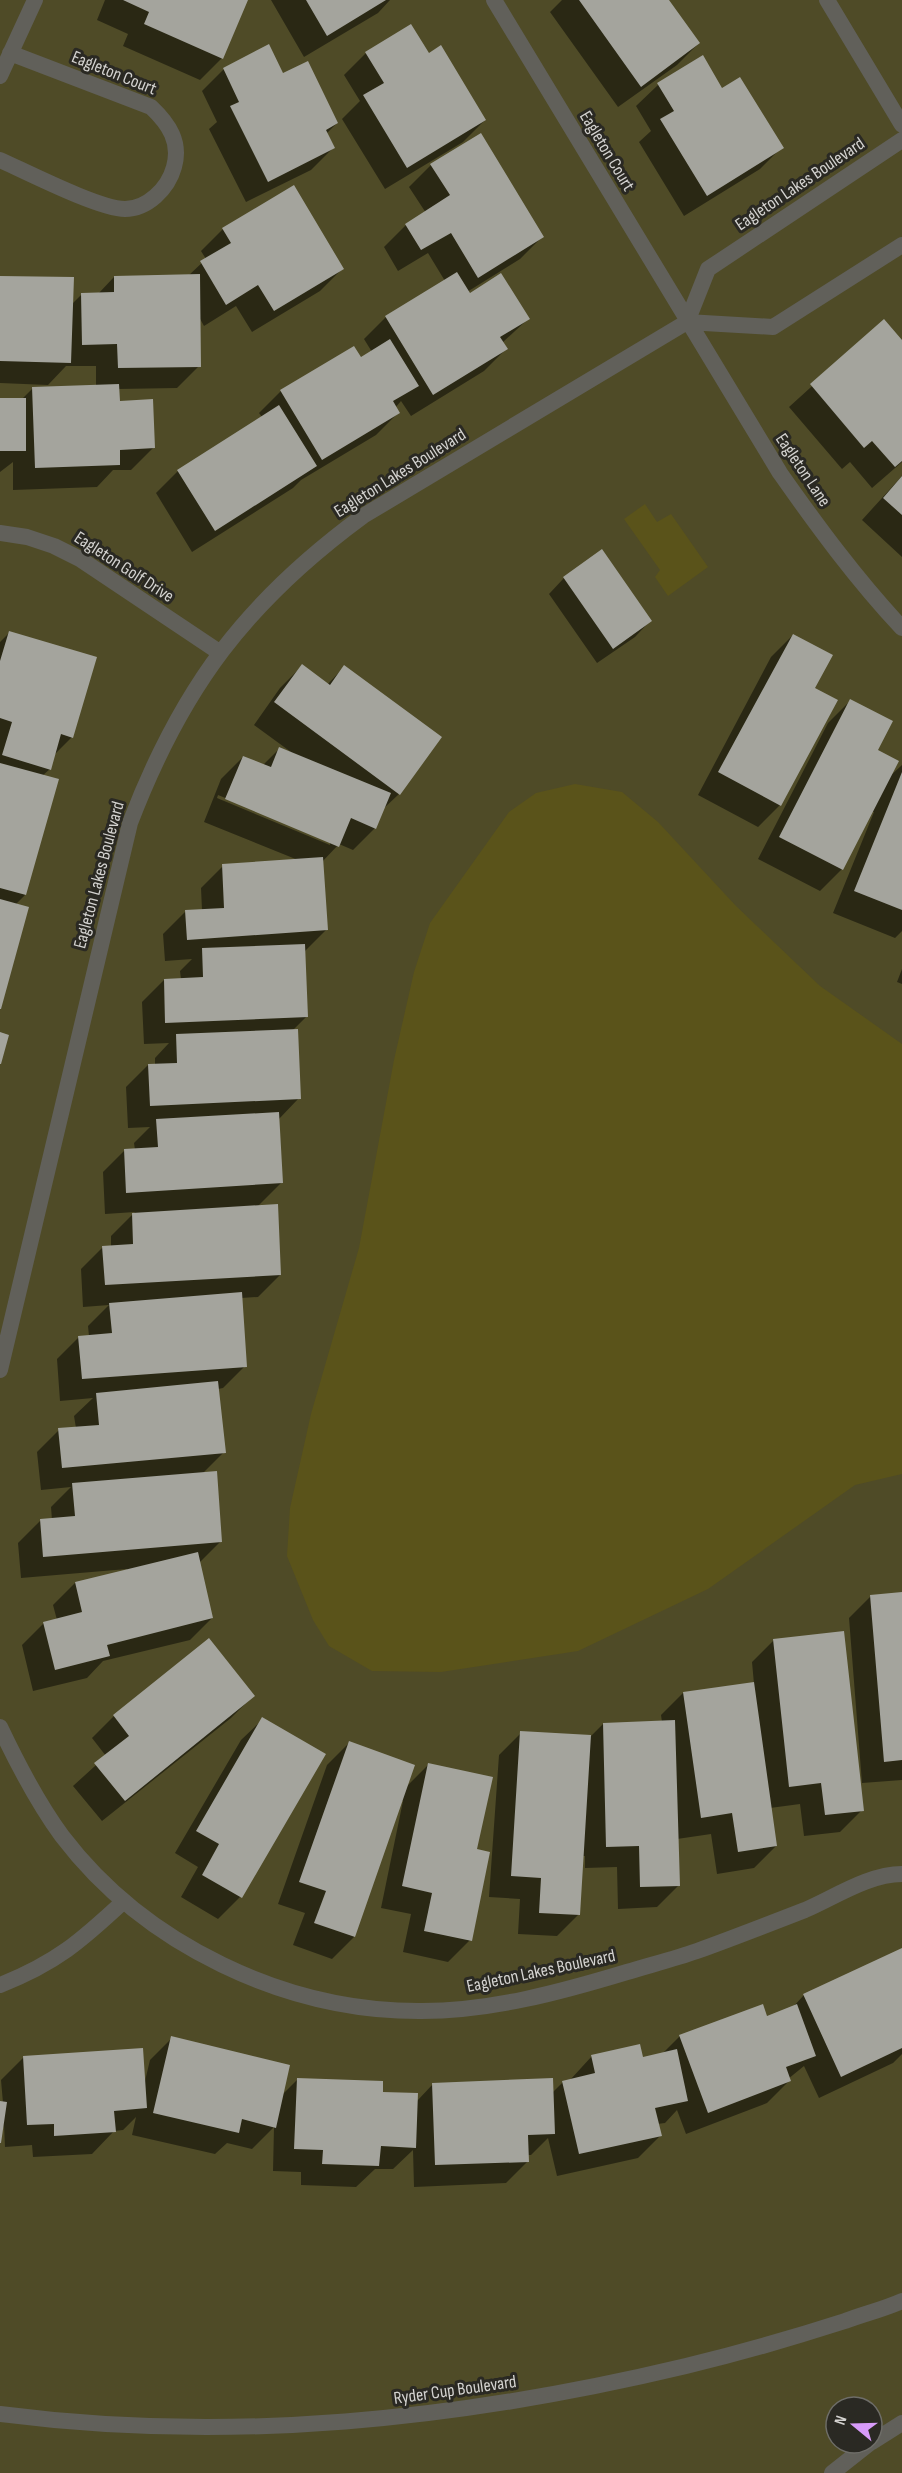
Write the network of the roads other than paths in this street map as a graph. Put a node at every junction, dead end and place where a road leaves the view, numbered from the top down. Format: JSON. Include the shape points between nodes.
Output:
{"nodes":[{"id":1,"x":35,"y":0,"type":"edge"},
{"id":2,"x":494,"y":0,"type":"edge"},
{"id":3,"x":827,"y":0,"type":"edge"},
{"id":4,"x":10,"y":53,"type":"junction"},
{"id":5,"x":0,"y":76,"type":"edge"},
{"id":6,"x":902,"y":125,"type":"edge"},
{"id":7,"x":902,"y":140,"type":"edge"},
{"id":8,"x":0,"y":160,"type":"edge"},
{"id":9,"x":902,"y":245,"type":"edge"},
{"id":10,"x":687,"y":322,"type":"junction"},
{"id":11,"x":0,"y":533,"type":"edge"},
{"id":12,"x":902,"y":628,"type":"edge"},
{"id":13,"x":219,"y":652,"type":"junction"},
{"id":14,"x":0,"y":1370,"type":"edge"},
{"id":15,"x":0,"y":1727,"type":"edge"},
{"id":16,"x":902,"y":1874,"type":"edge"},
{"id":17,"x":124,"y":1901,"type":"junction"},
{"id":18,"x":0,"y":1985,"type":"edge"},
{"id":19,"x":902,"y":2301,"type":"edge"},
{"id":20,"x":0,"y":2414,"type":"edge"},
{"id":21,"x":902,"y":2423,"type":"edge"},
{"id":22,"x":884,"y":2434,"type":"edge"},
{"id":23,"x":855,"y":2455,"type":"edge"},
{"id":24,"x":832,"y":2473,"type":"edge"}],
"edges":[{"from":1,"to":4,"type":"street"},
{"from":2,"to":10,"type":"street","name":"Eagleton Court"},
{"from":3,"to":6,"type":"street"},
{"from":4,"to":5,"type":"street"},
{"from":4,"to":8,"type":"street","name":"Eagleton Court","via":[[151,107],[167,122],[175,140],[174,167],[163,190],[145,205],[124,209],[94,201]]},
{"from":7,"to":10,"type":"street","name":"Eagleton Lakes Boulevard","via":[[708,269]]},
{"from":9,"to":10,"type":"street","via":[[773,327]]},
{"from":10,"to":12,"type":"street","name":"Eagleton Lane","via":[[780,473],[819,528]]},
{"from":10,"to":13,"type":"street","name":"Eagleton Lakes Boulevard","via":[[363,516],[310,557],[258,606]]},
{"from":11,"to":13,"type":"street","name":"Eagleton Golf Drive","via":[[27,537],[63,550]]},
{"from":13,"to":14,"type":"street","name":"Eagleton Lakes Boulevard","via":[[174,722],[130,823]]},
{"from":15,"to":17,"type":"street","name":"Eagleton Lakes Boulevard","via":[[26,1782],[62,1836]]},
{"from":16,"to":17,"type":"street","name":"Eagleton Lakes Boulevard","via":[[886,1874],[695,1952],[582,1986],[486,2006],[422,2011],[357,2006],[294,1993],[243,1974],[176,1940]]},
{"from":17,"to":18,"type":"street","via":[[54,1961]]},
{"from":19,"to":20,"type":"street","name":"Ryder Cup Boulevard","via":[[773,2345],[606,2385],[510,2403],[380,2420],[249,2427],[167,2426]]},
{"from":21,"to":22,"type":"street"},
{"from":23,"to":24,"type":"street"}]}
